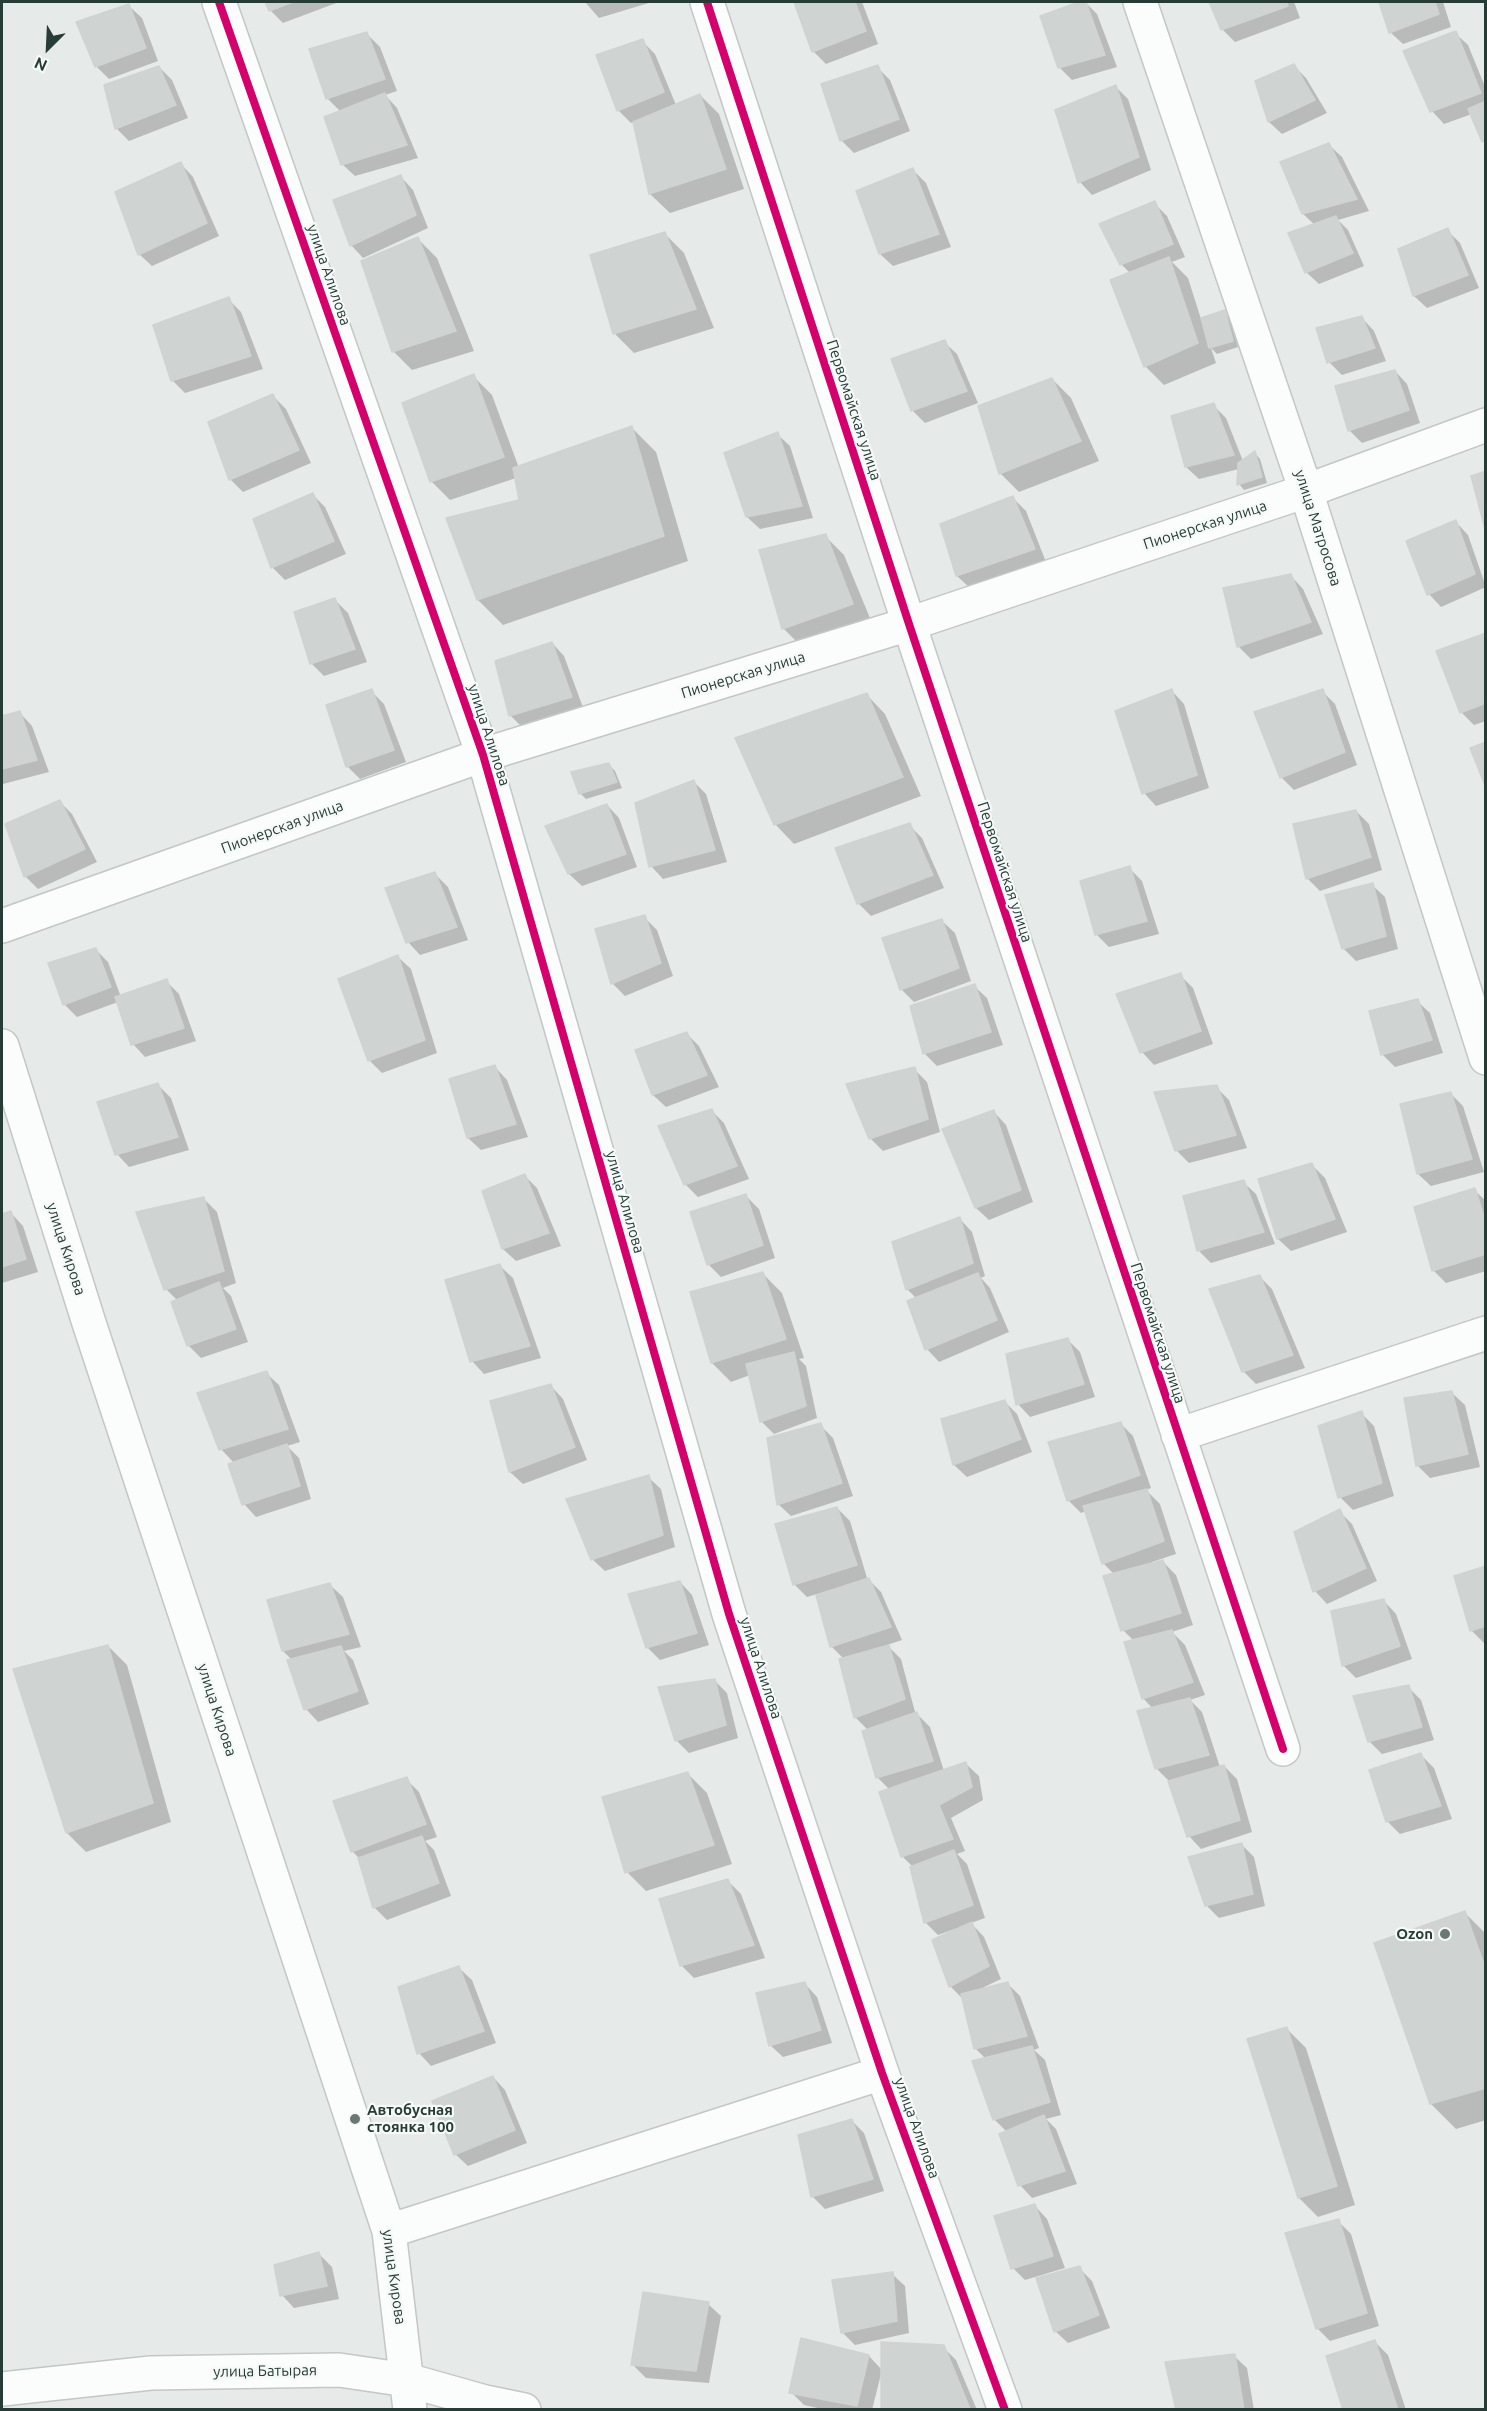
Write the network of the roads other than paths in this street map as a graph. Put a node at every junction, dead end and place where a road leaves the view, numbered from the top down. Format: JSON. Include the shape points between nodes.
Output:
{"nodes":[{"id":1,"x":219,"y":2,"type":"edge"},
{"id":2,"x":707,"y":2,"type":"edge"},
{"id":3,"x":1140,"y":2,"type":"edge"},
{"id":4,"x":1485,"y":425,"type":"edge"},
{"id":5,"x":1306,"y":491,"type":"junction"},
{"id":6,"x":909,"y":624,"type":"junction"},
{"id":7,"x":483,"y":755,"type":"junction"},
{"id":8,"x":2,"y":926,"type":"edge"},
{"id":9,"x":2,"y":1046,"type":"edge"},
{"id":10,"x":1485,"y":1058,"type":"edge"},
{"id":11,"x":1485,"y":1333,"type":"edge"},
{"id":12,"x":1178,"y":1435,"type":"junction"},
{"id":13,"x":1282,"y":1749,"type":"dead end"},
{"id":14,"x":882,"y":2073,"type":"junction"},
{"id":15,"x":389,"y":2231,"type":"junction"},
{"id":16,"x":2,"y":2389,"type":"edge"},
{"id":17,"x":409,"y":2395,"type":"edge"},
{"id":18,"x":524,"y":2409,"type":"edge"},
{"id":19,"x":1005,"y":2409,"type":"edge"}],
"edges":[{"from":1,"to":7,"type":"street","name":"улица Алилова"},
{"from":2,"to":6,"type":"street","name":"Первомайская улица"},
{"from":3,"to":5,"type":"street","name":"улица Матросова"},
{"from":4,"to":5,"type":"street","name":"Пионерская улица"},
{"from":5,"to":6,"type":"street","name":"Пионерская улица"},
{"from":5,"to":10,"type":"street","name":"улица Матросова"},
{"from":6,"to":7,"type":"street","name":"Пионерская улица"},
{"from":6,"to":12,"type":"street","name":"Первомайская улица"},
{"from":7,"to":8,"type":"street","name":"Пионерская улица"},
{"from":7,"to":14,"type":"street","name":"улица Алилова","via":[[729,1614]]},
{"from":9,"to":15,"type":"street","name":"улица Кирова","via":[[89,1323]]},
{"from":11,"to":12,"type":"street"},
{"from":12,"to":13,"type":"street","name":"Первомайская улица"},
{"from":14,"to":15,"type":"street"},
{"from":14,"to":19,"type":"street","name":"улица Алилова"},
{"from":15,"to":17,"type":"street","name":"улица Кирова"},
{"from":16,"to":17,"type":"street","name":"улица Батырая","via":[[151,2373],[339,2370]]},
{"from":17,"to":18,"type":"street","name":"улица Батырая"}]}
